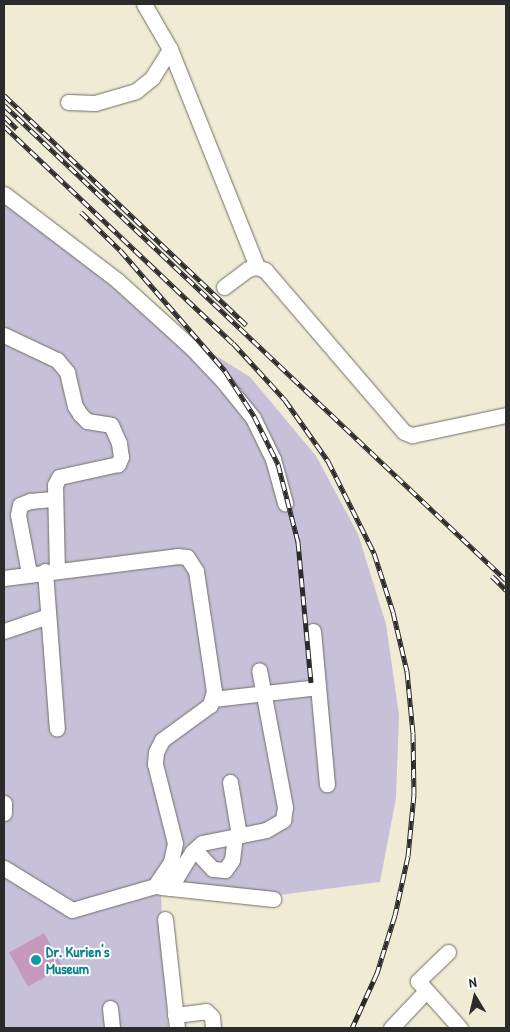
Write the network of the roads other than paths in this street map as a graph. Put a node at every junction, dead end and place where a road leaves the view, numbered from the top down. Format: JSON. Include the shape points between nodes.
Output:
{"nodes":[{"id":1,"x":144,"y":4,"type":"edge"},
{"id":2,"x":170,"y":49,"type":"junction"},
{"id":3,"x":68,"y":102,"type":"dead end"},
{"id":4,"x":4,"y":194,"type":"edge"},
{"id":5,"x":257,"y":267,"type":"junction"},
{"id":6,"x":224,"y":287,"type":"dead end"},
{"id":7,"x":4,"y":334,"type":"edge"},
{"id":8,"x":506,"y":415,"type":"edge"},
{"id":9,"x":56,"y":499,"type":"junction"},
{"id":10,"x":285,"y":503,"type":"dead end"},
{"id":11,"x":51,"y":571,"type":"junction"},
{"id":12,"x":29,"y":573,"type":"junction"},
{"id":13,"x":4,"y":578,"type":"edge"},
{"id":14,"x":48,"y":616,"type":"junction"},
{"id":15,"x":4,"y":631,"type":"edge"},
{"id":16,"x":313,"y":631,"type":"dead end"},
{"id":17,"x":259,"y":670,"type":"dead end"},
{"id":18,"x":318,"y":687,"type":"junction"},
{"id":19,"x":262,"y":693,"type":"junction"},
{"id":20,"x":213,"y":699,"type":"junction"},
{"id":21,"x":57,"y":729,"type":"dead end"},
{"id":22,"x":230,"y":782,"type":"dead end"},
{"id":23,"x":327,"y":784,"type":"dead end"},
{"id":24,"x":4,"y":803,"type":"edge"},
{"id":25,"x":4,"y":813,"type":"edge"},
{"id":26,"x":237,"y":836,"type":"junction"},
{"id":27,"x":195,"y":850,"type":"junction"},
{"id":28,"x":4,"y":868,"type":"edge"},
{"id":29,"x":162,"y":887,"type":"junction"},
{"id":30,"x":273,"y":899,"type":"dead end"},
{"id":31,"x":165,"y":919,"type":"dead end"},
{"id":32,"x":448,"y":952,"type":"dead end"},
{"id":33,"x":426,"y":991,"type":"junction"},
{"id":34,"x":110,"y":1008,"type":"dead end"},
{"id":35,"x":176,"y":1022,"type":"edge"},
{"id":36,"x":112,"y":1028,"type":"edge"},
{"id":37,"x":213,"y":1028,"type":"edge"},
{"id":38,"x":391,"y":1028,"type":"edge"},
{"id":39,"x":460,"y":1028,"type":"edge"}],
"edges":[{"from":1,"to":2,"type":"street"},
{"from":2,"to":3,"type":"street","via":[[152,78],[136,91],[118,99],[95,103]]},
{"from":2,"to":5,"type":"street"},
{"from":4,"to":10,"type":"street","via":[[118,281],[192,348],[224,382],[253,418],[273,459]]},
{"from":5,"to":6,"type":"street","via":[[248,269]]},
{"from":5,"to":8,"type":"street","via":[[265,270],[288,293],[328,345],[375,394],[404,432],[423,435]]},
{"from":7,"to":9,"type":"street","via":[[57,360],[67,372],[80,414],[87,421],[111,425],[115,429],[121,457],[118,464],[59,477]]},
{"from":9,"to":11,"type":"street"},
{"from":9,"to":12,"type":"street","via":[[20,505],[18,515]]},
{"from":11,"to":12,"type":"street"},
{"from":11,"to":14,"type":"street"},
{"from":11,"to":20,"type":"street","via":[[177,556],[194,563]]},
{"from":12,"to":13,"type":"street"},
{"from":14,"to":15,"type":"street"},
{"from":14,"to":21,"type":"street"},
{"from":16,"to":18,"type":"street"},
{"from":17,"to":19,"type":"street"},
{"from":18,"to":19,"type":"street"},
{"from":18,"to":23,"type":"street"},
{"from":19,"to":20,"type":"street"},
{"from":19,"to":26,"type":"street","via":[[285,807],[283,820],[266,830]]},
{"from":20,"to":29,"type":"street","via":[[203,712],[162,740],[156,752],[155,764],[175,842]]},
{"from":22,"to":26,"type":"street"},
{"from":24,"to":25,"type":"street"},
{"from":26,"to":27,"type":"street","via":[[202,843]]},
{"from":26,"to":27,"type":"street","via":[[232,860],[225,870],[213,869]]},
{"from":27,"to":29,"type":"street"},
{"from":28,"to":29,"type":"street","via":[[72,910]]},
{"from":29,"to":30,"type":"street"},
{"from":31,"to":35,"type":"street"},
{"from":32,"to":33,"type":"street","via":[[419,978]]},
{"from":33,"to":38,"type":"street"},
{"from":33,"to":39,"type":"street"},
{"from":34,"to":36,"type":"street"},
{"from":35,"to":37,"type":"street","via":[[206,1012],[212,1017]]}]}
